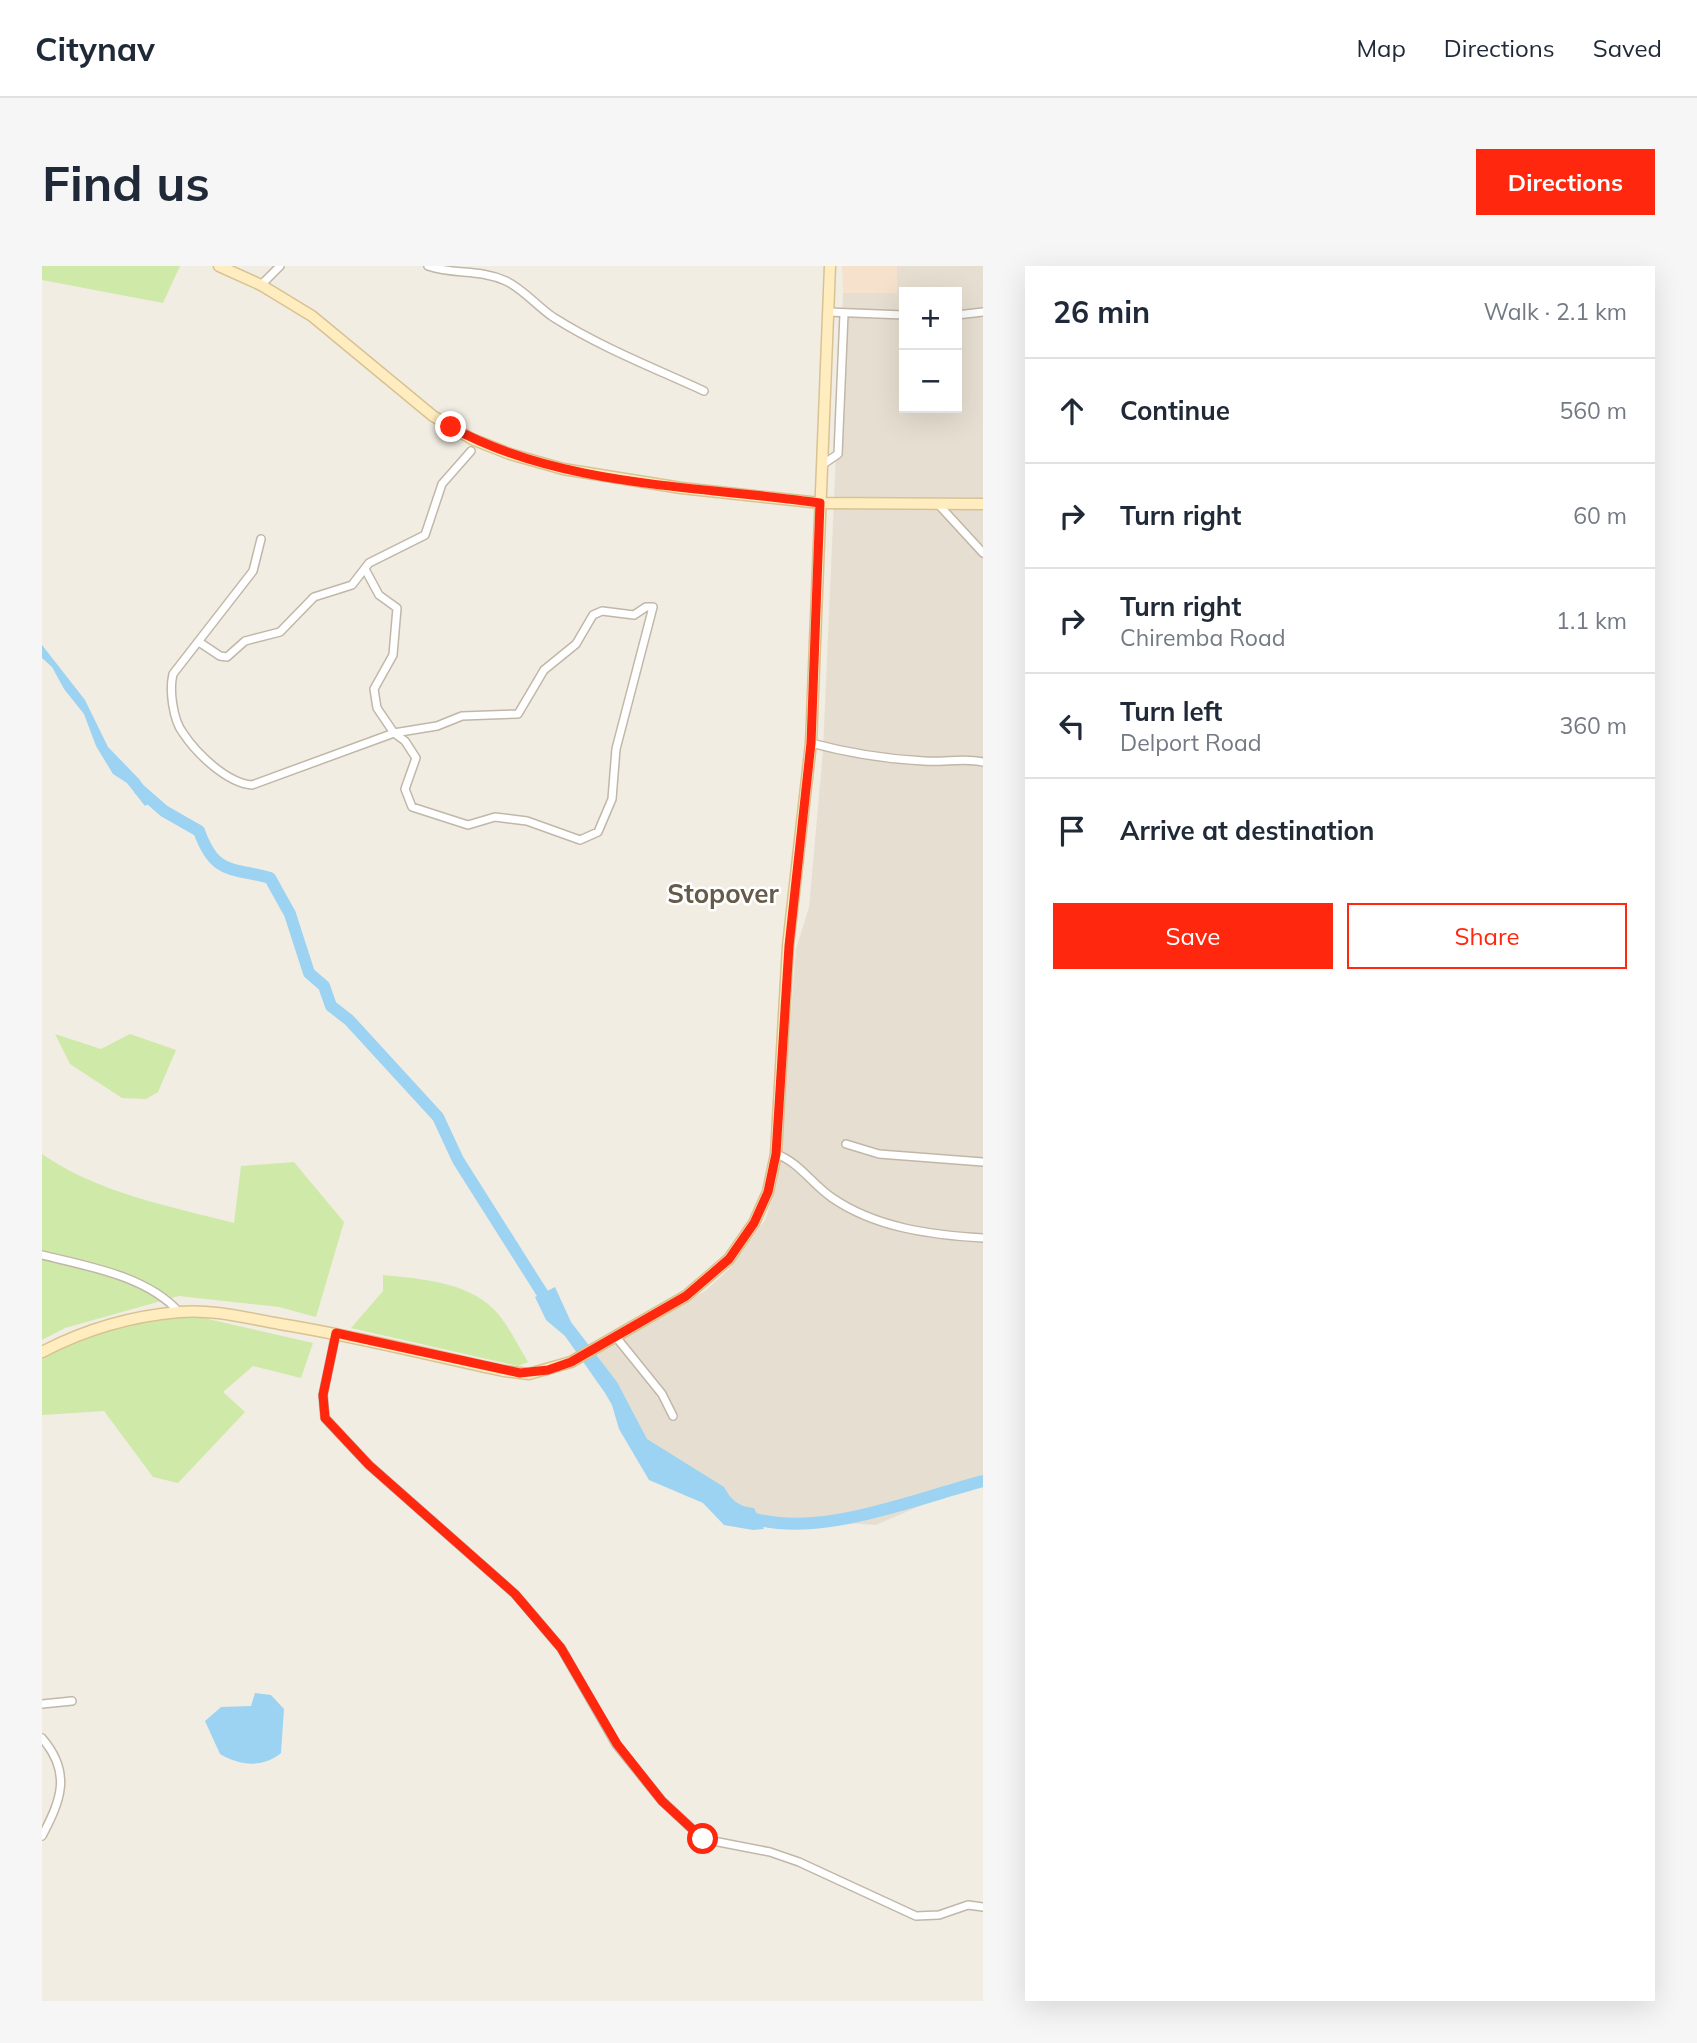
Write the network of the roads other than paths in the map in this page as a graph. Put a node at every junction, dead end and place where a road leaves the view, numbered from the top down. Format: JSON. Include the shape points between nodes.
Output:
{"nodes":[{"id":1,"x":219,"y":266,"type":"edge"},
{"id":2,"x":280,"y":266,"type":"edge"},
{"id":3,"x":428,"y":266,"type":"edge"},
{"id":4,"x":830,"y":266,"type":"edge"},
{"id":5,"x":261,"y":285,"type":"junction"},
{"id":6,"x":983,"y":312,"type":"edge"},
{"id":7,"x":828,"y":313,"type":"junction"},
{"id":8,"x":844,"y":314,"type":"junction"},
{"id":9,"x":899,"y":314,"type":"edge"},
{"id":10,"x":962,"y":314,"type":"edge"},
{"id":11,"x":704,"y":391,"type":"dead end"},
{"id":12,"x":471,"y":451,"type":"dead end"},
{"id":13,"x":822,"y":465,"type":"junction"},
{"id":14,"x":820,"y":503,"type":"junction"},
{"id":15,"x":938,"y":504,"type":"junction"},
{"id":16,"x":983,"y":504,"type":"edge"},
{"id":17,"x":261,"y":539,"type":"dead end"},
{"id":18,"x":983,"y":552,"type":"edge"},
{"id":19,"x":365,"y":569,"type":"junction"},
{"id":20,"x":199,"y":642,"type":"junction"},
{"id":21,"x":394,"y":733,"type":"junction"},
{"id":22,"x":811,"y":743,"type":"junction"},
{"id":23,"x":983,"y":762,"type":"edge"},
{"id":24,"x":846,"y":1144,"type":"dead end"},
{"id":25,"x":776,"y":1154,"type":"junction"},
{"id":26,"x":983,"y":1162,"type":"edge"},
{"id":27,"x":983,"y":1238,"type":"edge"},
{"id":28,"x":42,"y":1255,"type":"edge"},
{"id":29,"x":179,"y":1312,"type":"junction"},
{"id":30,"x":336,"y":1333,"type":"junction"},
{"id":31,"x":616,"y":1337,"type":"junction"},
{"id":32,"x":42,"y":1352,"type":"edge"},
{"id":33,"x":673,"y":1416,"type":"dead end"},
{"id":34,"x":72,"y":1701,"type":"dead end"},
{"id":35,"x":42,"y":1703,"type":"edge"},
{"id":36,"x":42,"y":1738,"type":"edge"},
{"id":37,"x":42,"y":1836,"type":"edge"},
{"id":38,"x":983,"y":1907,"type":"edge"}],
"edges":[{"from":1,"to":5,"type":"main road"},
{"from":2,"to":5,"type":"street"},
{"from":3,"to":11,"type":"street","via":[[446,272],[484,272],[509,282],[574,329]]},
{"from":4,"to":7,"type":"main road"},
{"from":5,"to":14,"type":"main road","via":[[338,335],[433,416],[510,454],[563,469],[681,488]]},
{"from":6,"to":10,"type":"street"},
{"from":7,"to":8,"type":"street"},
{"from":7,"to":13,"type":"main road"},
{"from":8,"to":9,"type":"street"},
{"from":8,"to":13,"type":"street","via":[[838,454]]},
{"from":12,"to":19,"type":"street","via":[[442,484],[425,535]]},
{"from":13,"to":14,"type":"main road"},
{"from":14,"to":15,"type":"main road"},
{"from":14,"to":22,"type":"main road"},
{"from":15,"to":16,"type":"main road"},
{"from":15,"to":18,"type":"street"},
{"from":17,"to":20,"type":"street","via":[[253,571]]},
{"from":19,"to":20,"type":"street","via":[[352,585],[314,597],[280,632],[245,641],[227,657]]},
{"from":19,"to":21,"type":"street","via":[[379,595],[397,608],[393,655],[374,689],[377,708]]},
{"from":20,"to":21,"type":"street","via":[[173,674],[170,687],[181,732],[239,784],[252,785]]},
{"from":21,"to":21,"type":"street","via":[[437,726],[462,716],[517,714],[544,670],[576,644],[593,615],[602,611],[634,615],[653,607],[616,748],[612,799],[598,832],[580,840],[527,821],[495,817],[468,825],[412,807],[405,789],[416,758]]},
{"from":22,"to":23,"type":"street","via":[[855,755]]},
{"from":22,"to":25,"type":"main road","via":[[789,946]]},
{"from":24,"to":26,"type":"street","via":[[879,1154]]},
{"from":25,"to":27,"type":"street","via":[[832,1198],[863,1214],[938,1235]]},
{"from":25,"to":31,"type":"main road","via":[[763,1206],[729,1259],[686,1296]]},
{"from":28,"to":29,"type":"street","via":[[117,1275],[167,1299]]},
{"from":29,"to":30,"type":"main road","via":[[232,1314]]},
{"from":29,"to":32,"type":"main road","via":[[90,1331]]},
{"from":30,"to":31,"type":"main road","via":[[520,1373],[548,1370]]},
{"from":30,"to":38,"type":"street","via":[[323,1395],[325,1418],[369,1465],[515,1594],[561,1648],[617,1744],[662,1801],[703,1839],[799,1862],[916,1916],[968,1905]]},
{"from":31,"to":33,"type":"street","via":[[662,1394]]},
{"from":34,"to":35,"type":"street"},
{"from":36,"to":37,"type":"street","via":[[61,1773],[60,1800]]}]}
